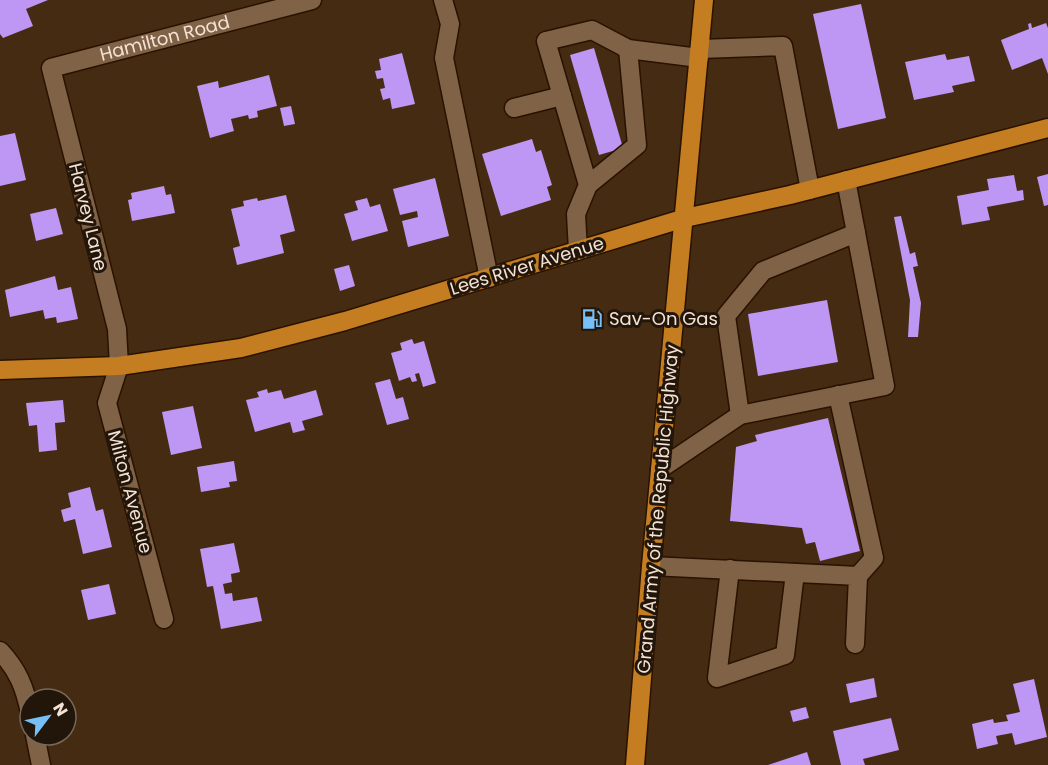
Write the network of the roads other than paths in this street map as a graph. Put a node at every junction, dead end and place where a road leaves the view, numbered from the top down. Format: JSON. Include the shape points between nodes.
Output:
{"nodes":[{"id":1,"x":312,"y":0,"type":"edge"},
{"id":2,"x":443,"y":0,"type":"edge"},
{"id":3,"x":704,"y":0,"type":"edge"},
{"id":4,"x":628,"y":49,"type":"junction"},
{"id":5,"x":700,"y":54,"type":"junction"},
{"id":6,"x":51,"y":68,"type":"joint"},
{"id":7,"x":562,"y":96,"type":"junction"},
{"id":8,"x":514,"y":108,"type":"dead end"},
{"id":9,"x":1048,"y":128,"type":"edge"},
{"id":10,"x":846,"y":180,"type":"junction"},
{"id":11,"x":588,"y":185,"type":"junction"},
{"id":12,"x":810,"y":190,"type":"junction"},
{"id":13,"x":685,"y":218,"type":"junction"},
{"id":14,"x":856,"y":233,"type":"junction"},
{"id":15,"x":578,"y":251,"type":"junction"},
{"id":16,"x":489,"y":278,"type":"junction"},
{"id":17,"x":118,"y":366,"type":"junction"},
{"id":18,"x":0,"y":370,"type":"edge"},
{"id":19,"x":838,"y":395,"type":"junction"},
{"id":20,"x":740,"y":415,"type":"junction"},
{"id":21,"x":660,"y":469,"type":"junction"},
{"id":22,"x":651,"y":566,"type":"junction"},
{"id":23,"x":730,"y":569,"type":"junction"},
{"id":24,"x":795,"y":573,"type":"junction"},
{"id":25,"x":858,"y":576,"type":"junction"},
{"id":26,"x":164,"y":619,"type":"dead end"},
{"id":27,"x":855,"y":644,"type":"dead end"},
{"id":28,"x":0,"y":651,"type":"edge"},
{"id":29,"x":24,"y":687,"type":"edge"},
{"id":30,"x":37,"y":747,"type":"edge"},
{"id":31,"x":41,"y":765,"type":"edge"},
{"id":32,"x":635,"y":765,"type":"edge"}],
"edges":[{"from":1,"to":6,"type":"street","name":"Hamilton Road"},
{"from":2,"to":16,"type":"street","via":[[450,24],[444,58]]},
{"from":3,"to":5,"type":"main road"},
{"from":4,"to":5,"type":"street"},
{"from":4,"to":7,"type":"street","via":[[592,30],[546,41]]},
{"from":4,"to":11,"type":"street","via":[[637,145]]},
{"from":5,"to":12,"type":"street","via":[[783,46]]},
{"from":5,"to":13,"type":"main road"},
{"from":6,"to":17,"type":"street","name":"Harvey Lane","via":[[117,329]]},
{"from":7,"to":8,"type":"street"},
{"from":7,"to":11,"type":"street"},
{"from":9,"to":10,"type":"main road","name":"Lees River Avenue"},
{"from":10,"to":12,"type":"main road","name":"Lees River Avenue"},
{"from":10,"to":14,"type":"street"},
{"from":11,"to":15,"type":"street","via":[[576,214]]},
{"from":12,"to":13,"type":"main road","name":"Lees River Avenue"},
{"from":13,"to":15,"type":"main road","name":"Lees River Avenue"},
{"from":13,"to":21,"type":"main road","name":"Grand Army of the Republic Highway"},
{"from":14,"to":19,"type":"street","via":[[885,386]]},
{"from":14,"to":20,"type":"street","via":[[763,271],[726,316]]},
{"from":15,"to":16,"type":"main road","name":"Lees River Avenue"},
{"from":16,"to":17,"type":"main road","name":"Lees River Avenue","via":[[241,348]]},
{"from":17,"to":18,"type":"main road","name":"Lees River Avenue"},
{"from":17,"to":26,"type":"street","name":"Milton Avenue","via":[[107,403]]},
{"from":19,"to":20,"type":"street"},
{"from":19,"to":25,"type":"street","via":[[874,558]]},
{"from":20,"to":21,"type":"street"},
{"from":21,"to":22,"type":"main road","name":"Grand Army of the Republic Highway"},
{"from":22,"to":23,"type":"street"},
{"from":22,"to":32,"type":"main road","name":"Grand Army of the Republic Highway"},
{"from":23,"to":24,"type":"street"},
{"from":23,"to":24,"type":"street","via":[[717,678],[785,655]]},
{"from":24,"to":25,"type":"street"},
{"from":25,"to":27,"type":"street"},
{"from":28,"to":29,"type":"street","via":[[14,666]]},
{"from":30,"to":31,"type":"street"}]}
